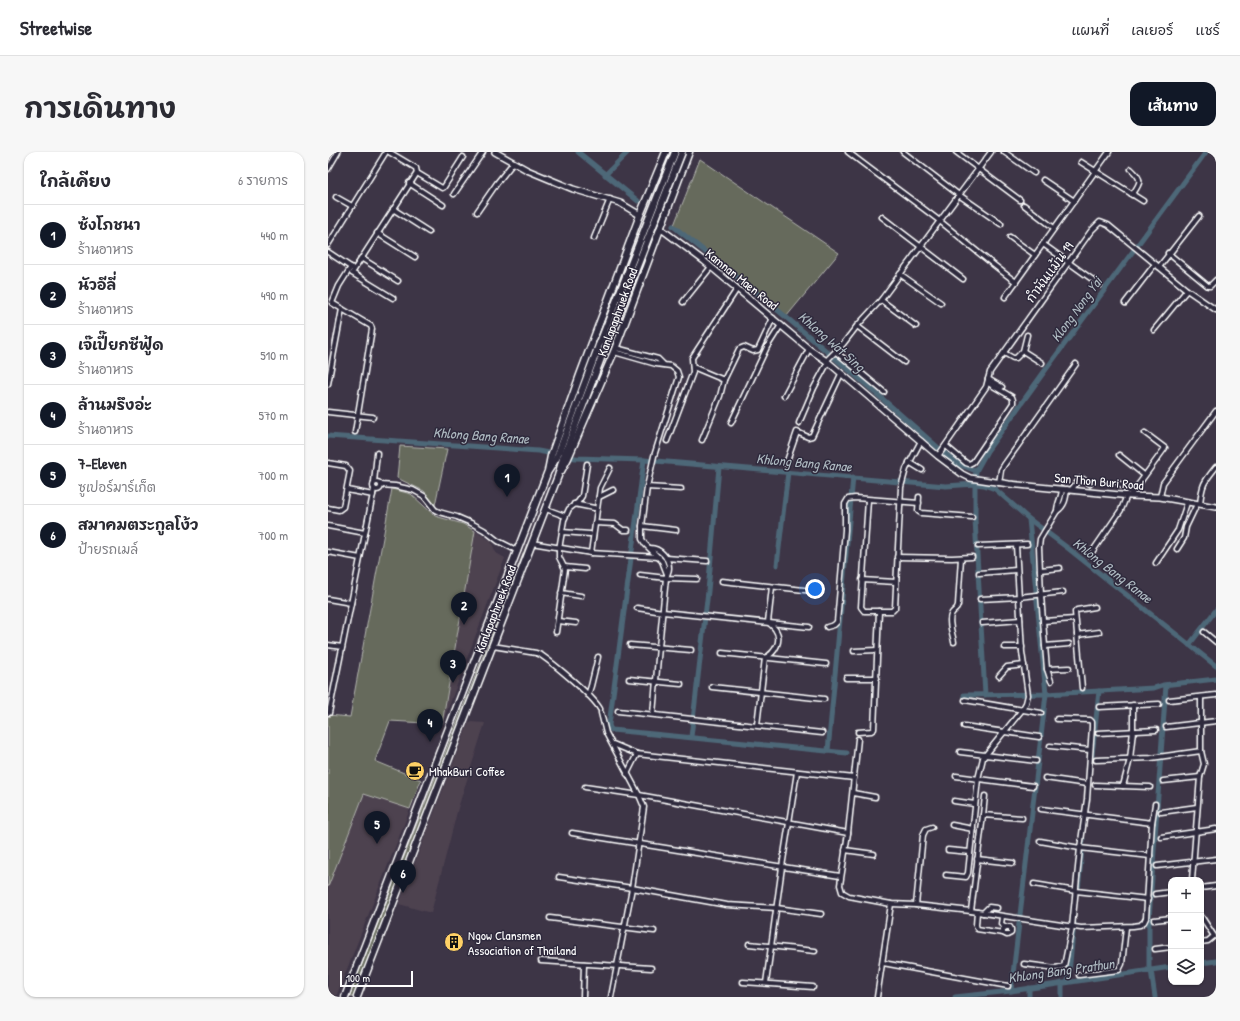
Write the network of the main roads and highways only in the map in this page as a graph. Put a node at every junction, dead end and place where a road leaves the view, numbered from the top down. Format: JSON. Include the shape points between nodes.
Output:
{"nodes":[{"id":1,"x":666,"y":152,"type":"edge"},
{"id":2,"x":675,"y":152,"type":"edge"},
{"id":3,"x":682,"y":152,"type":"edge"},
{"id":4,"x":689,"y":152,"type":"edge"},
{"id":5,"x":654,"y":182,"type":"junction"},
{"id":6,"x":675,"y":188,"type":"junction"},
{"id":7,"x":640,"y":215,"type":"junction"},
{"id":8,"x":660,"y":228,"type":"junction"},
{"id":9,"x":619,"y":269,"type":"junction"},
{"id":10,"x":641,"y":278,"type":"junction"},
{"id":11,"x":602,"y":347,"type":"junction"},
{"id":12,"x":563,"y":450,"type":"junction"},
{"id":13,"x":560,"y":457,"type":"junction"},
{"id":14,"x":345,"y":997,"type":"edge"},
{"id":15,"x":357,"y":997,"type":"edge"}],
"edges":[{"from":1,"to":5,"type":"main road","name":"Kanlapaphruek Road"},
{"from":2,"to":11,"type":"main road","name":"Kanlapaphruek Road","bridge":true},
{"from":3,"to":11,"type":"main road","name":"Kanlapaphruek Road","bridge":true},
{"from":4,"to":6,"type":"main road","name":"Kanlapaphruek Road"},
{"from":5,"to":6,"type":"main road","via":[[655,192],[661,198],[667,197]]},
{"from":5,"to":7,"type":"main road","name":"Kanlapaphruek Road"},
{"from":6,"to":8,"type":"main road","name":"Kanlapaphruek Road"},
{"from":7,"to":8,"type":"main road"},
{"from":7,"to":9,"type":"main road","name":"Kanlapaphruek Road"},
{"from":8,"to":10,"type":"main road","name":"Kanlapaphruek Road"},
{"from":9,"to":10,"type":"main road","via":[[624,262],[631,260],[637,265]]},
{"from":9,"to":12,"type":"main road","name":"Kanlapaphruek Road"},
{"from":10,"to":12,"type":"main road","name":"Kanlapaphruek Road","via":[[615,350]]},
{"from":11,"to":12,"type":"main road","name":"Kanlapaphruek Road"},
{"from":12,"to":13,"type":"main road","name":"Kanlapaphruek Road"},
{"from":12,"to":13,"type":"main road","name":"Kanlapaphruek Road"},
{"from":13,"to":14,"type":"main road","name":"Kanlapaphruek Road","via":[[548,471]]},
{"from":13,"to":15,"type":"main road","name":"Kanlapaphruek Road","via":[[558,476],[546,509]]}]}
